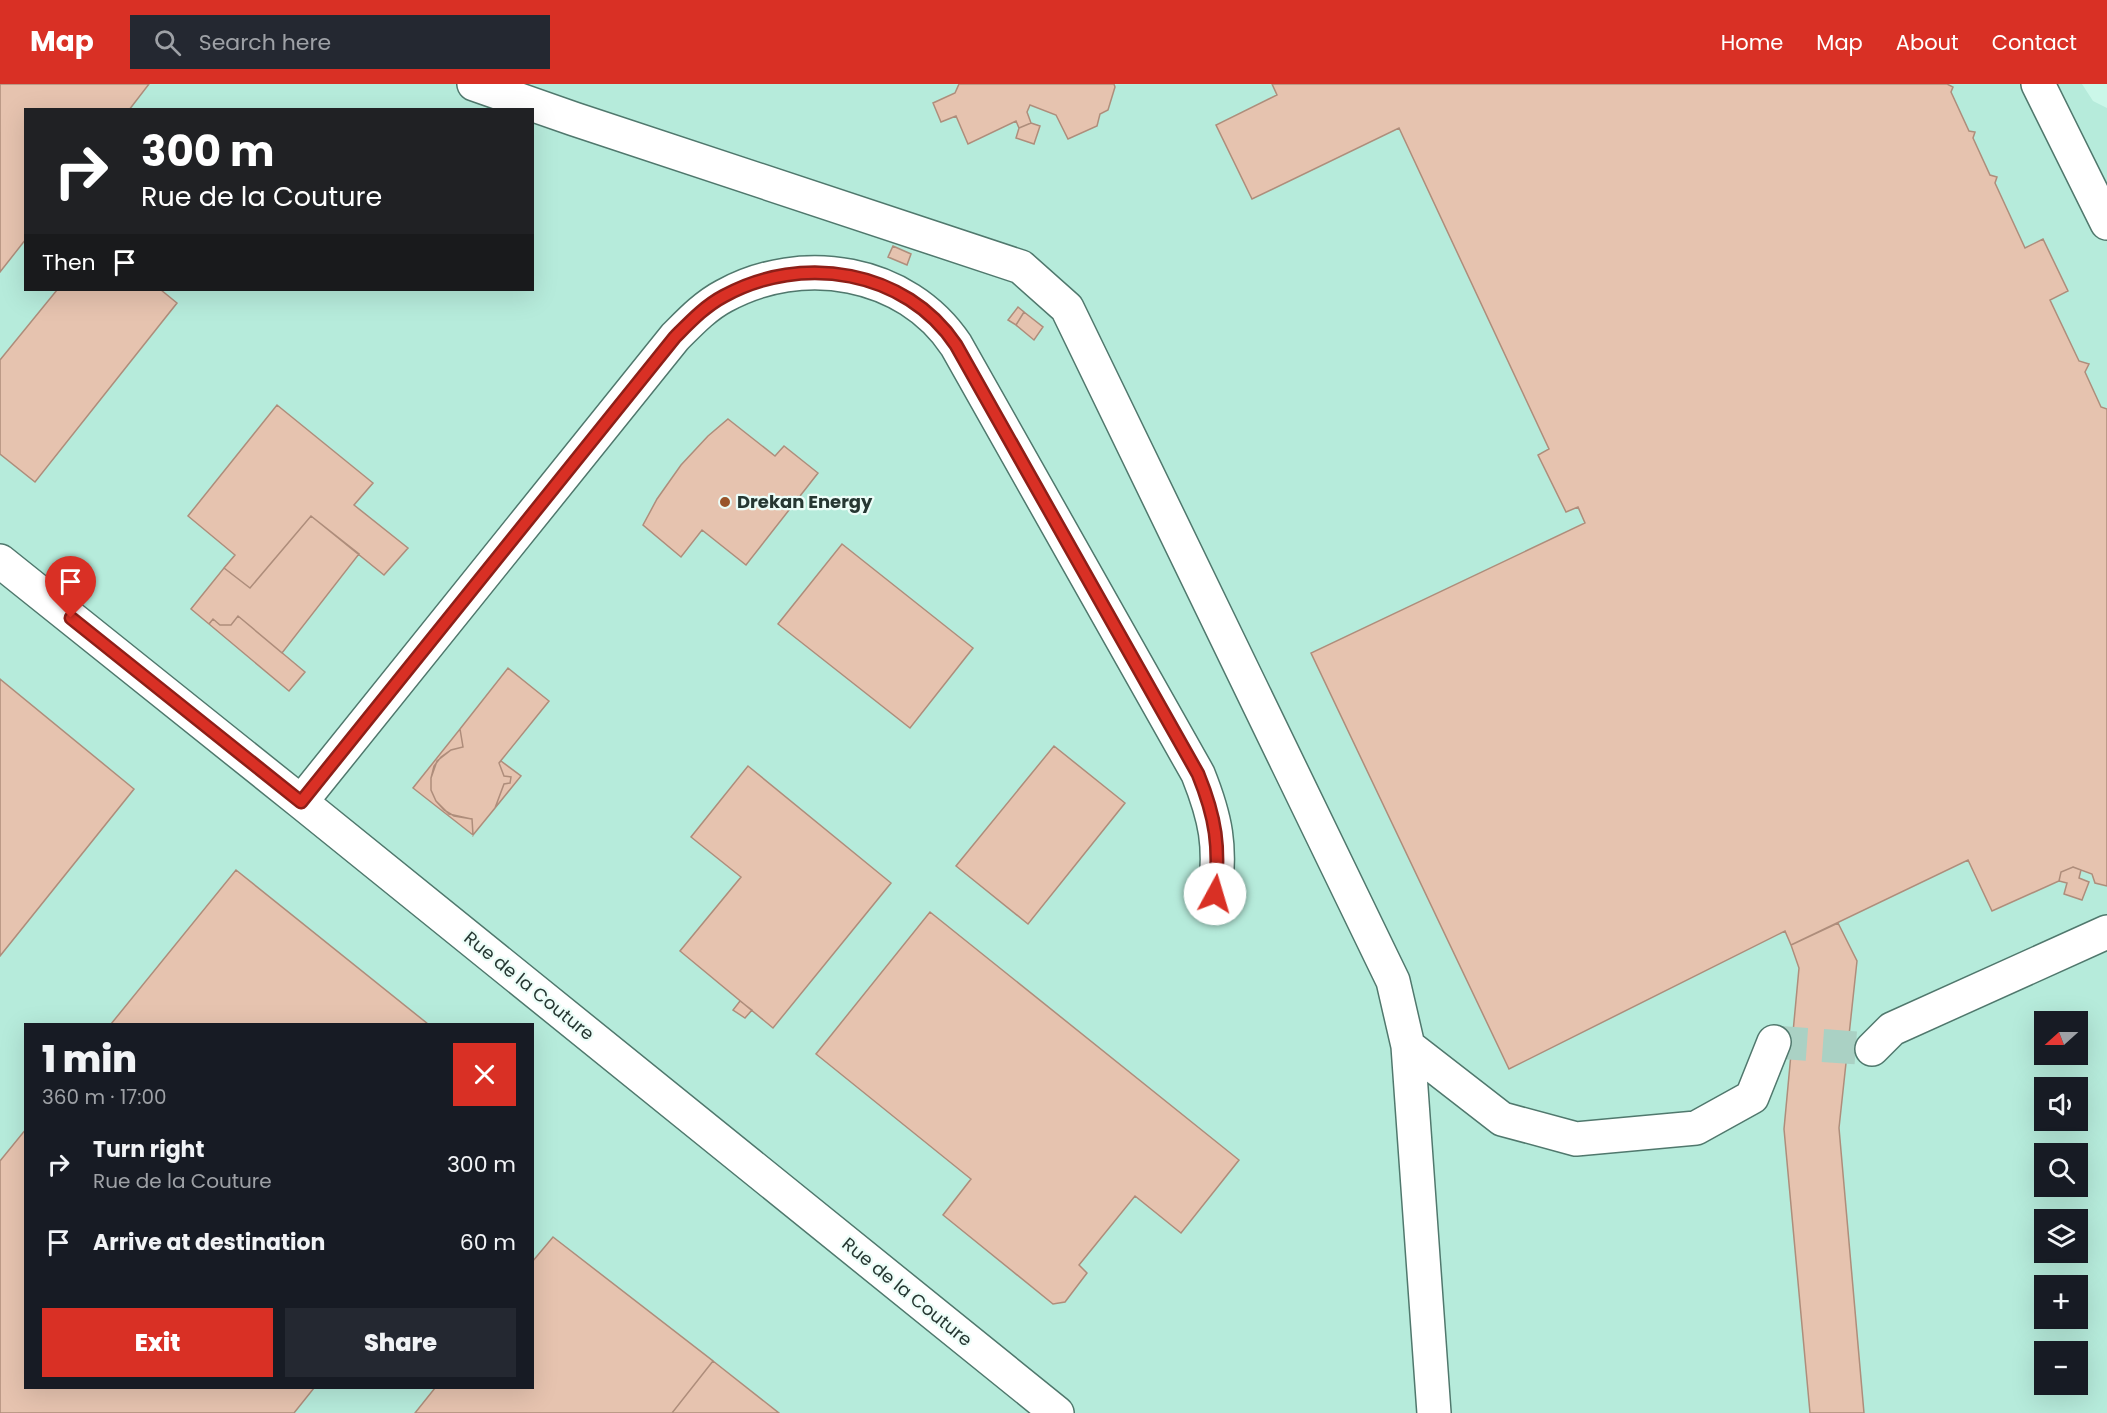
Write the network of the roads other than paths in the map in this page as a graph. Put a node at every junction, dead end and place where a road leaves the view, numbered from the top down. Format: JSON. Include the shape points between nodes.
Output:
{"nodes":[{"id":1,"x":474,"y":84,"type":"edge"},
{"id":2,"x":2038,"y":84,"type":"edge"},
{"id":3,"x":2107,"y":223,"type":"edge"},
{"id":4,"x":0,"y":561,"type":"edge"},
{"id":5,"x":301,"y":802,"type":"junction"},
{"id":6,"x":1215,"y":894,"type":"dead end"},
{"id":7,"x":2107,"y":932,"type":"edge"},
{"id":8,"x":1774,"y":1042,"type":"dead end"},
{"id":9,"x":1408,"y":1046,"type":"junction"},
{"id":10,"x":1872,"y":1049,"type":"dead end"},
{"id":11,"x":1057,"y":1413,"type":"edge"},
{"id":12,"x":1434,"y":1413,"type":"edge"}],
"edges":[{"from":1,"to":9,"type":"street","via":[[1021,267],[1067,308],[1393,981]]},
{"from":2,"to":3,"type":"street"},
{"from":4,"to":5,"type":"street","name":"Rue de la Couture"},
{"from":5,"to":6,"type":"street","via":[[675,337],[708,306],[735,290],[791,274],[827,273],[877,284],[906,297],[934,317],[956,345],[1198,774],[1217,838]]},
{"from":5,"to":11,"type":"street","name":"Rue de la Couture"},
{"from":7,"to":10,"type":"street","via":[[1892,1029]]},
{"from":8,"to":9,"type":"street","via":[[1752,1097],[1696,1128],[1576,1139],[1502,1119]]},
{"from":9,"to":12,"type":"street"}]}
